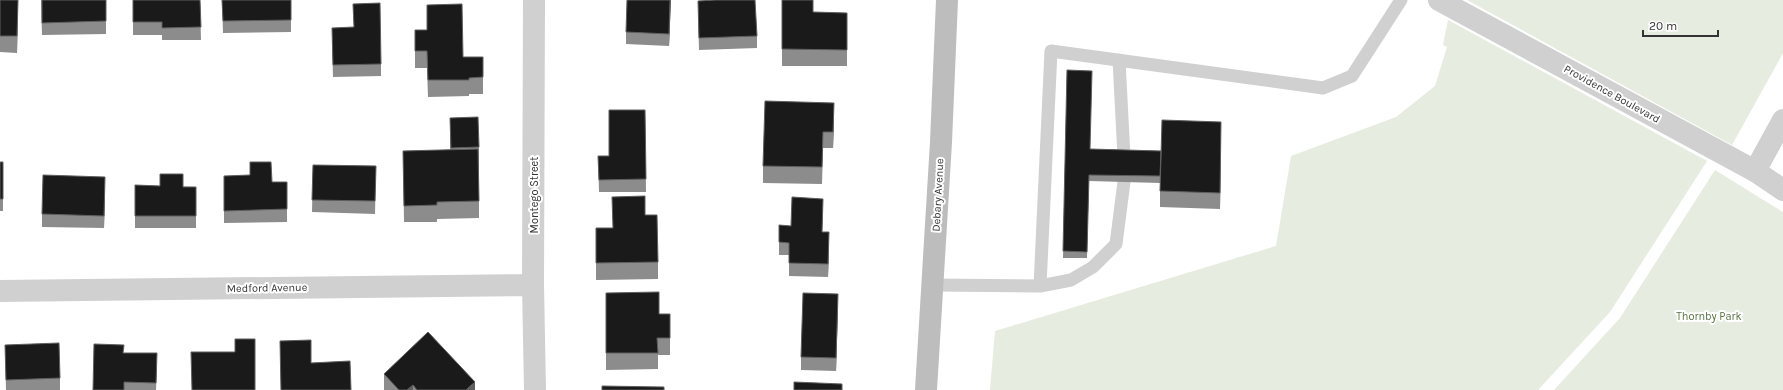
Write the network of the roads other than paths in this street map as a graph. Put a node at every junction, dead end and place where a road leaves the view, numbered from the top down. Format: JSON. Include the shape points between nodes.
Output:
{"nodes":[{"id":1,"x":534,"y":0,"type":"edge"},
{"id":2,"x":947,"y":0,"type":"edge"},
{"id":3,"x":1401,"y":0,"type":"edge"},
{"id":4,"x":1439,"y":0,"type":"edge"},
{"id":5,"x":1119,"y":60,"type":"junction"},
{"id":6,"x":1783,"y":120,"type":"edge"},
{"id":7,"x":1124,"y":157,"type":"edge"},
{"id":8,"x":1755,"y":171,"type":"junction"},
{"id":9,"x":1124,"y":182,"type":"edge"},
{"id":10,"x":1783,"y":190,"type":"edge"},
{"id":11,"x":534,"y":285,"type":"junction"},
{"id":12,"x":933,"y":285,"type":"junction"},
{"id":13,"x":1040,"y":286,"type":"junction"},
{"id":14,"x":0,"y":290,"type":"edge"},
{"id":15,"x":535,"y":390,"type":"edge"},
{"id":16,"x":926,"y":390,"type":"edge"}],
"edges":[{"from":1,"to":11,"type":"street","name":"Montego Street"},
{"from":2,"to":12,"type":"main road","name":"Debary Avenue"},
{"from":3,"to":5,"type":"lane","via":[[1352,76],[1323,88]]},
{"from":4,"to":8,"type":"street","name":"Providence Boulevard"},
{"from":5,"to":7,"type":"lane"},
{"from":5,"to":13,"type":"lane","via":[[1051,51]]},
{"from":6,"to":8,"type":"street"},
{"from":8,"to":10,"type":"street","name":"Providence Boulevard"},
{"from":9,"to":13,"type":"lane","via":[[1116,244],[1093,267],[1071,280]]},
{"from":11,"to":14,"type":"street","name":"Medford Avenue"},
{"from":11,"to":15,"type":"street","name":"Montego Street"},
{"from":12,"to":13,"type":"lane"},
{"from":12,"to":16,"type":"main road","name":"Debary Avenue"}]}
